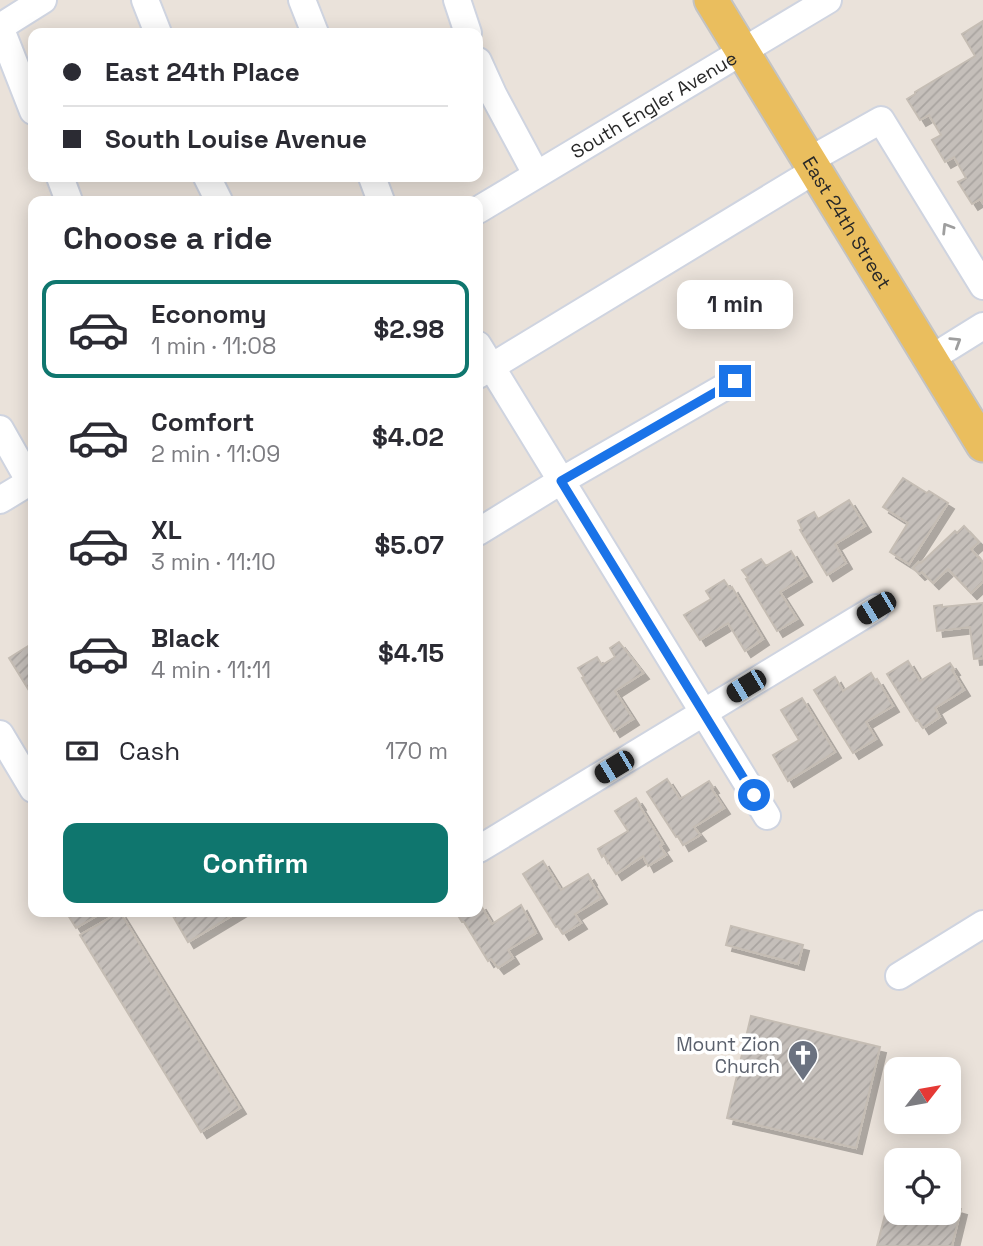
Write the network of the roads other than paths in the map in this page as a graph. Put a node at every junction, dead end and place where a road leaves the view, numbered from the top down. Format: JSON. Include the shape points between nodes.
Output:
{"nodes":[{"id":1,"x":43,"y":0,"type":"edge"},
{"id":2,"x":145,"y":0,"type":"edge"},
{"id":3,"x":302,"y":0,"type":"edge"},
{"id":4,"x":457,"y":0,"type":"edge"},
{"id":5,"x":710,"y":0,"type":"edge"},
{"id":6,"x":828,"y":0,"type":"edge"},
{"id":7,"x":156,"y":28,"type":"edge"},
{"id":8,"x":313,"y":28,"type":"edge"},
{"id":9,"x":466,"y":28,"type":"edge"},
{"id":10,"x":743,"y":52,"type":"junction"},
{"id":11,"x":483,"y":72,"type":"edge"},
{"id":12,"x":28,"y":98,"type":"edge"},
{"id":13,"x":811,"y":166,"type":"junction"},
{"id":14,"x":537,"y":174,"type":"junction"},
{"id":15,"x":483,"y":207,"type":"edge"},
{"id":16,"x":983,"y":286,"type":"edge"},
{"id":17,"x":983,"y":326,"type":"edge"},
{"id":18,"x":930,"y":359,"type":"junction"},
{"id":19,"x":483,"y":362,"type":"edge"},
{"id":20,"x":483,"y":364,"type":"edge"},
{"id":21,"x":735,"y":381,"type":"dead end"},
{"id":22,"x":0,"y":429,"type":"edge"},
{"id":23,"x":983,"y":445,"type":"edge"},
{"id":24,"x":28,"y":474,"type":"edge"},
{"id":25,"x":561,"y":481,"type":"junction"},
{"id":26,"x":28,"y":483,"type":"edge"},
{"id":27,"x":0,"y":500,"type":"edge"},
{"id":28,"x":483,"y":529,"type":"edge"},
{"id":29,"x":876,"y":608,"type":"dead end"},
{"id":30,"x":703,"y":712,"type":"junction"},
{"id":31,"x":0,"y":734,"type":"edge"},
{"id":32,"x":28,"y":781,"type":"edge"},
{"id":33,"x":767,"y":816,"type":"dead end"},
{"id":34,"x":483,"y":847,"type":"edge"},
{"id":35,"x":983,"y":925,"type":"edge"},
{"id":36,"x":899,"y":976,"type":"dead end"}],
"edges":[{"from":1,"to":12,"type":"street","via":[[0,27]]},
{"from":2,"to":7,"type":"street"},
{"from":3,"to":8,"type":"street"},
{"from":4,"to":9,"type":"street"},
{"from":5,"to":10,"type":"main road","name":"East 24th Street"},
{"from":6,"to":10,"type":"street","name":"South Engler Avenue"},
{"from":10,"to":13,"type":"main road","name":"East 24th Street"},
{"from":10,"to":14,"type":"street","name":"South Engler Avenue"},
{"from":11,"to":14,"type":"street"},
{"from":16,"to":13,"type":"street","one_way":true,"via":[[881,120]]},
{"from":13,"to":18,"type":"main road","name":"East 24th Street"},
{"from":13,"to":19,"type":"street"},
{"from":14,"to":15,"type":"street","name":"South Engler Avenue"},
{"from":18,"to":17,"type":"street","one_way":true},
{"from":18,"to":23,"type":"main road","name":"East 24th Street"},
{"from":20,"to":25,"type":"street"},
{"from":21,"to":25,"type":"street"},
{"from":22,"to":24,"type":"street"},
{"from":25,"to":28,"type":"street"},
{"from":25,"to":30,"type":"street"},
{"from":26,"to":27,"type":"street"},
{"from":29,"to":30,"type":"street"},
{"from":30,"to":33,"type":"street"},
{"from":30,"to":34,"type":"street"},
{"from":31,"to":32,"type":"street"},
{"from":35,"to":36,"type":"street"}]}
